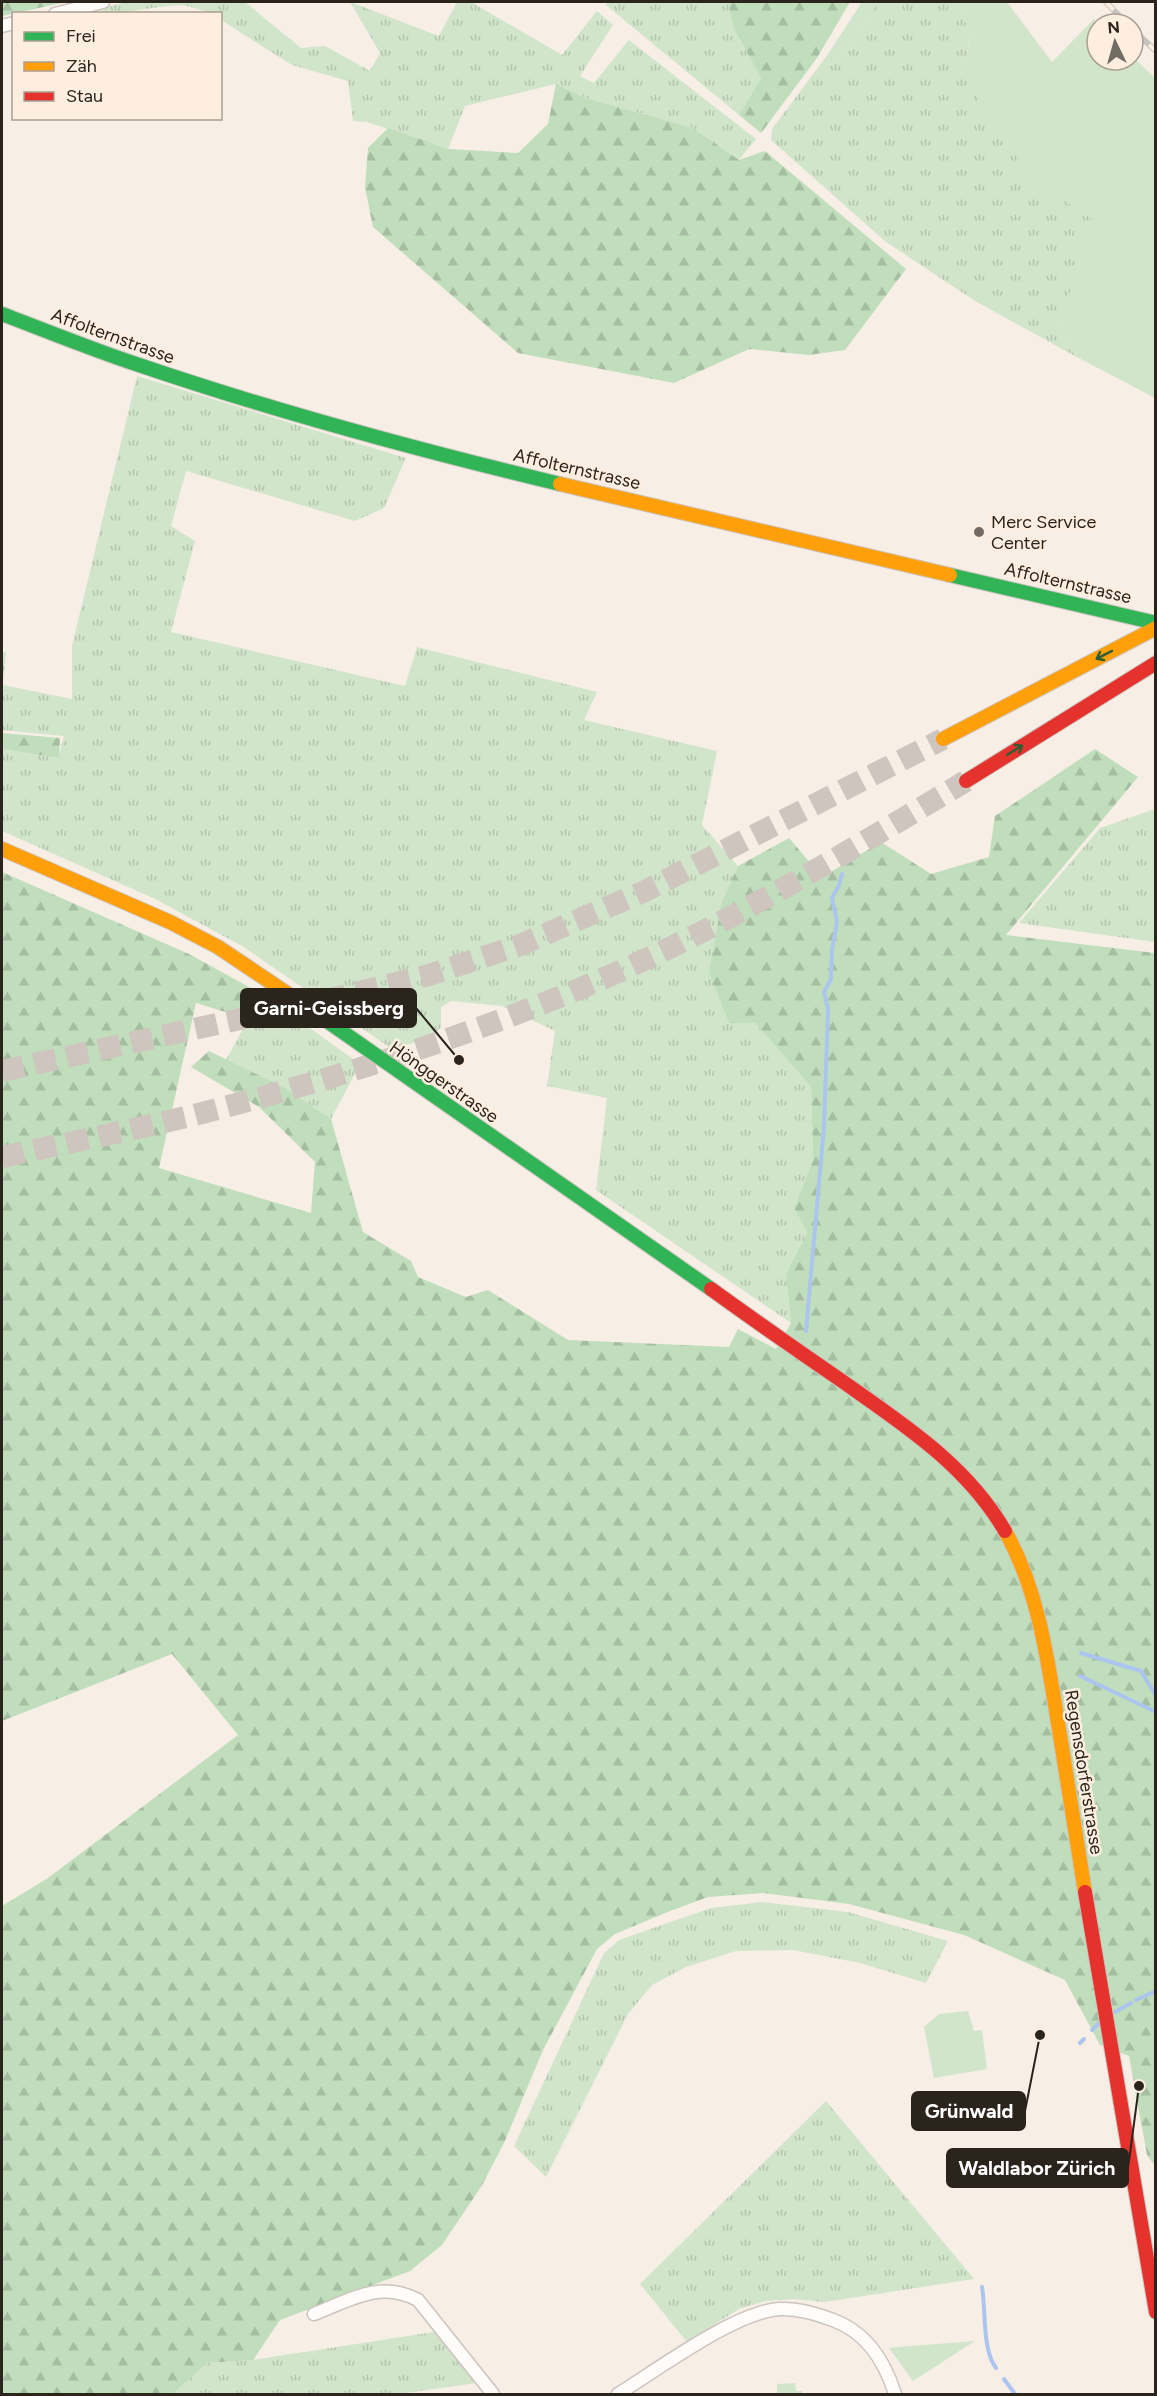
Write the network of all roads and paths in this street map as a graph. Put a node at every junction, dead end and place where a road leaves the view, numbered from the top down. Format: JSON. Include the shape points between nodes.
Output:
{"nodes":[{"id":1,"x":103,"y":2,"type":"edge"},
{"id":2,"x":63,"y":12,"type":"edge"},
{"id":3,"x":2,"y":314,"type":"edge"},
{"id":4,"x":1155,"y":622,"type":"edge"},
{"id":5,"x":1155,"y":628,"type":"edge"},
{"id":6,"x":1155,"y":663,"type":"edge"},
{"id":7,"x":943,"y":739,"type":"tunnel mouth"},
{"id":8,"x":966,"y":781,"type":"tunnel mouth"},
{"id":9,"x":2,"y":849,"type":"edge"},
{"id":10,"x":786,"y":1341,"type":"joint"},
{"id":11,"x":1155,"y":2312,"type":"edge"},
{"id":12,"x":314,"y":2314,"type":"dead end"},
{"id":13,"x":493,"y":2394,"type":"edge"},
{"id":14,"x":618,"y":2394,"type":"edge"},
{"id":15,"x":895,"y":2394,"type":"edge"}],
"edges":[{"from":1,"to":2,"type":"street"},
{"from":3,"to":4,"type":"main road","name":"Affolternstrasse","via":[[136,365],[310,420],[463,461]]},
{"from":5,"to":7,"type":"main road","one_way":true},
{"from":8,"to":6,"type":"main road","one_way":true},
{"from":9,"to":10,"type":"main road","name":"Hönggerstrasse","via":[[218,947]]},
{"from":10,"to":11,"type":"main road","name":"Regensdorferstrasse","via":[[915,1433],[958,1470],[997,1518],[1017,1553],[1031,1590],[1052,1685]]},
{"from":12,"to":13,"type":"street","via":[[370,2292],[403,2292],[417,2300]]},
{"from":14,"to":15,"type":"street","via":[[744,2318],[778,2309],[807,2312],[843,2323],[878,2354]]}]}
